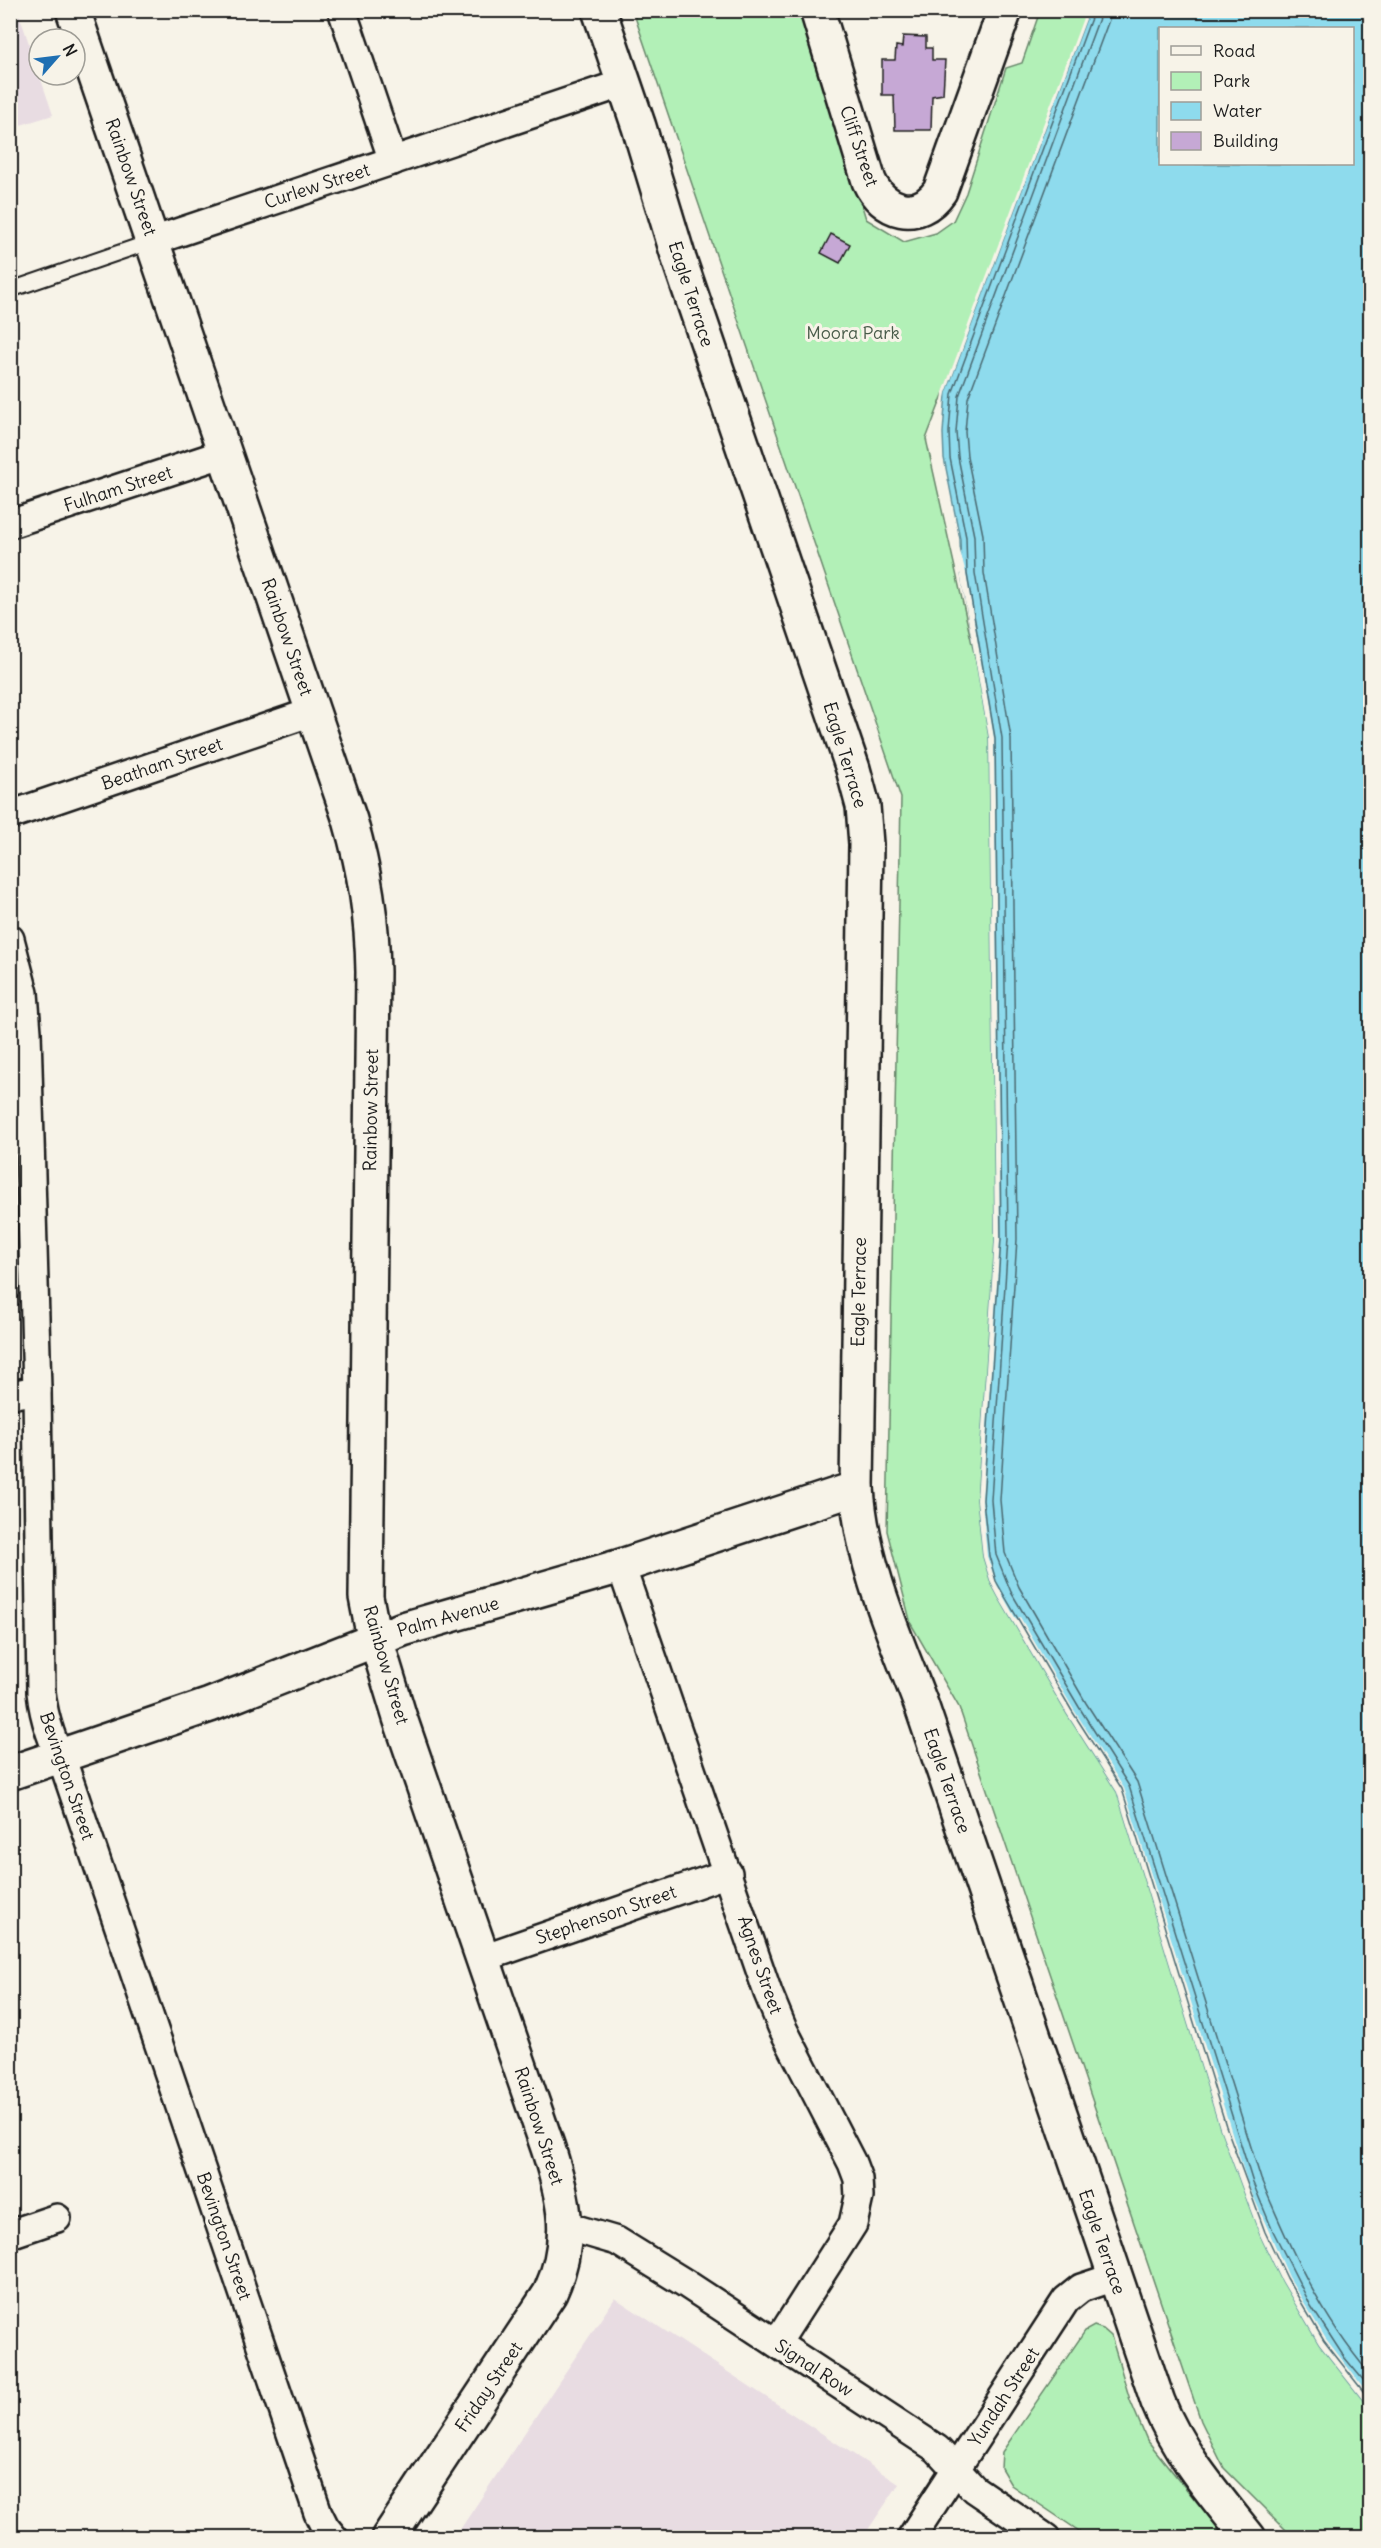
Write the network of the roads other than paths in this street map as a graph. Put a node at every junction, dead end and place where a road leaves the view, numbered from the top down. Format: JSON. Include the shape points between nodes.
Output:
{"nodes":[{"id":1,"x":73,"y":10,"type":"edge"},
{"id":2,"x":342,"y":10,"type":"edge"},
{"id":3,"x":599,"y":10,"type":"edge"},
{"id":4,"x":817,"y":10,"type":"edge"},
{"id":5,"x":1005,"y":10,"type":"edge"},
{"id":6,"x":624,"y":83,"type":"junction"},
{"id":7,"x":393,"y":161,"type":"junction"},
{"id":8,"x":153,"y":241,"type":"junction"},
{"id":9,"x":10,"y":290,"type":"edge"},
{"id":10,"x":225,"y":453,"type":"junction"},
{"id":11,"x":10,"y":524,"type":"edge"},
{"id":12,"x":312,"y":712,"type":"junction"},
{"id":13,"x":10,"y":815,"type":"edge"},
{"id":14,"x":10,"y":939,"type":"edge"},
{"id":15,"x":19,"y":1034,"type":"edge"},
{"id":16,"x":37,"y":1390,"type":"junction"},
{"id":17,"x":10,"y":1395,"type":"edge"},
{"id":18,"x":857,"y":1488,"type":"junction"},
{"id":19,"x":621,"y":1566,"type":"junction"},
{"id":20,"x":375,"y":1639,"type":"junction"},
{"id":21,"x":59,"y":1756,"type":"junction"},
{"id":22,"x":10,"y":1773,"type":"edge"},
{"id":23,"x":728,"y":1873,"type":"junction"},
{"id":24,"x":483,"y":1958,"type":"junction"},
{"id":25,"x":57,"y":2218,"type":"dead end"},
{"id":26,"x":566,"y":2226,"type":"junction"},
{"id":27,"x":10,"y":2234,"type":"edge"},
{"id":28,"x":1114,"y":2277,"type":"junction"},
{"id":29,"x":777,"y":2343,"type":"junction"},
{"id":30,"x":957,"y":2470,"type":"junction"},
{"id":31,"x":334,"y":2538,"type":"edge"},
{"id":32,"x":388,"y":2538,"type":"edge"},
{"id":33,"x":911,"y":2538,"type":"edge"},
{"id":34,"x":1046,"y":2538,"type":"edge"},
{"id":35,"x":1249,"y":2538,"type":"edge"}],
"edges":[{"from":1,"to":8,"type":"street","name":"Rainbow Street"},
{"from":2,"to":7,"type":"street"},
{"from":3,"to":6,"type":"street","name":"Eagle Terrace"},
{"from":4,"to":5,"type":"street","name":"Cliff Street","via":[[875,194],[883,202],[912,211],[933,201],[945,178]]},
{"from":6,"to":7,"type":"street","name":"Curlew Street"},
{"from":6,"to":18,"type":"street","name":"Eagle Terrace","via":[[679,259],[853,769],[862,806],[866,844]]},
{"from":7,"to":8,"type":"street","name":"Curlew Street"},
{"from":8,"to":9,"type":"lane","name":"Curlew Street"},
{"from":8,"to":10,"type":"street","name":"Rainbow Street"},
{"from":10,"to":11,"type":"street","name":"Fulham Street"},
{"from":10,"to":12,"type":"street","name":"Rainbow Street"},
{"from":12,"to":13,"type":"street","name":"Beatham Street"},
{"from":12,"to":20,"type":"street","name":"Rainbow Street","via":[[360,855],[373,931],[365,1582]]},
{"from":14,"to":15,"type":"street","name":"Bevington Street","via":[[22,985]]},
{"from":15,"to":16,"type":"street","name":"Bevington Street"},
{"from":16,"to":17,"type":"street"},
{"from":16,"to":21,"type":"street","name":"Bevington Street","via":[[41,1692],[46,1724]]},
{"from":18,"to":19,"type":"street","name":"Palm Avenue"},
{"from":18,"to":28,"type":"street","name":"Eagle Terrace","via":[[862,1529],[880,1597],[922,1707]]},
{"from":19,"to":20,"type":"street","name":"Palm Avenue"},
{"from":19,"to":23,"type":"street","name":"Agnes Street"},
{"from":20,"to":21,"type":"street","name":"Palm Avenue","via":[[210,1705]]},
{"from":20,"to":24,"type":"street","name":"Rainbow Street"},
{"from":21,"to":22,"type":"street","name":"Palm Avenue"},
{"from":21,"to":31,"type":"street","name":"Bevington Street","via":[[318,2513]]},
{"from":23,"to":24,"type":"street","name":"Stephenson Street"},
{"from":23,"to":29,"type":"street","name":"Agnes Street","via":[[782,2027],[858,2179],[853,2224]]},
{"from":24,"to":26,"type":"street","name":"Rainbow Street","via":[[558,2180]]},
{"from":25,"to":27,"type":"street"},
{"from":26,"to":29,"type":"street","name":"Signal Row","via":[[617,2241]]},
{"from":26,"to":32,"type":"street","name":"Friday Street","via":[[557,2277],[539,2312]]},
{"from":28,"to":30,"type":"street","name":"Yundah Street","via":[[1082,2288],[1066,2300]]},
{"from":28,"to":35,"type":"street","name":"Eagle Terrace","via":[[1174,2438],[1196,2473]]},
{"from":29,"to":30,"type":"street","name":"Signal Row","via":[[936,2449]]},
{"from":30,"to":33,"type":"street","name":"Yundah Street"},
{"from":30,"to":34,"type":"street","name":"Signal Row","via":[[974,2489]]}]}
